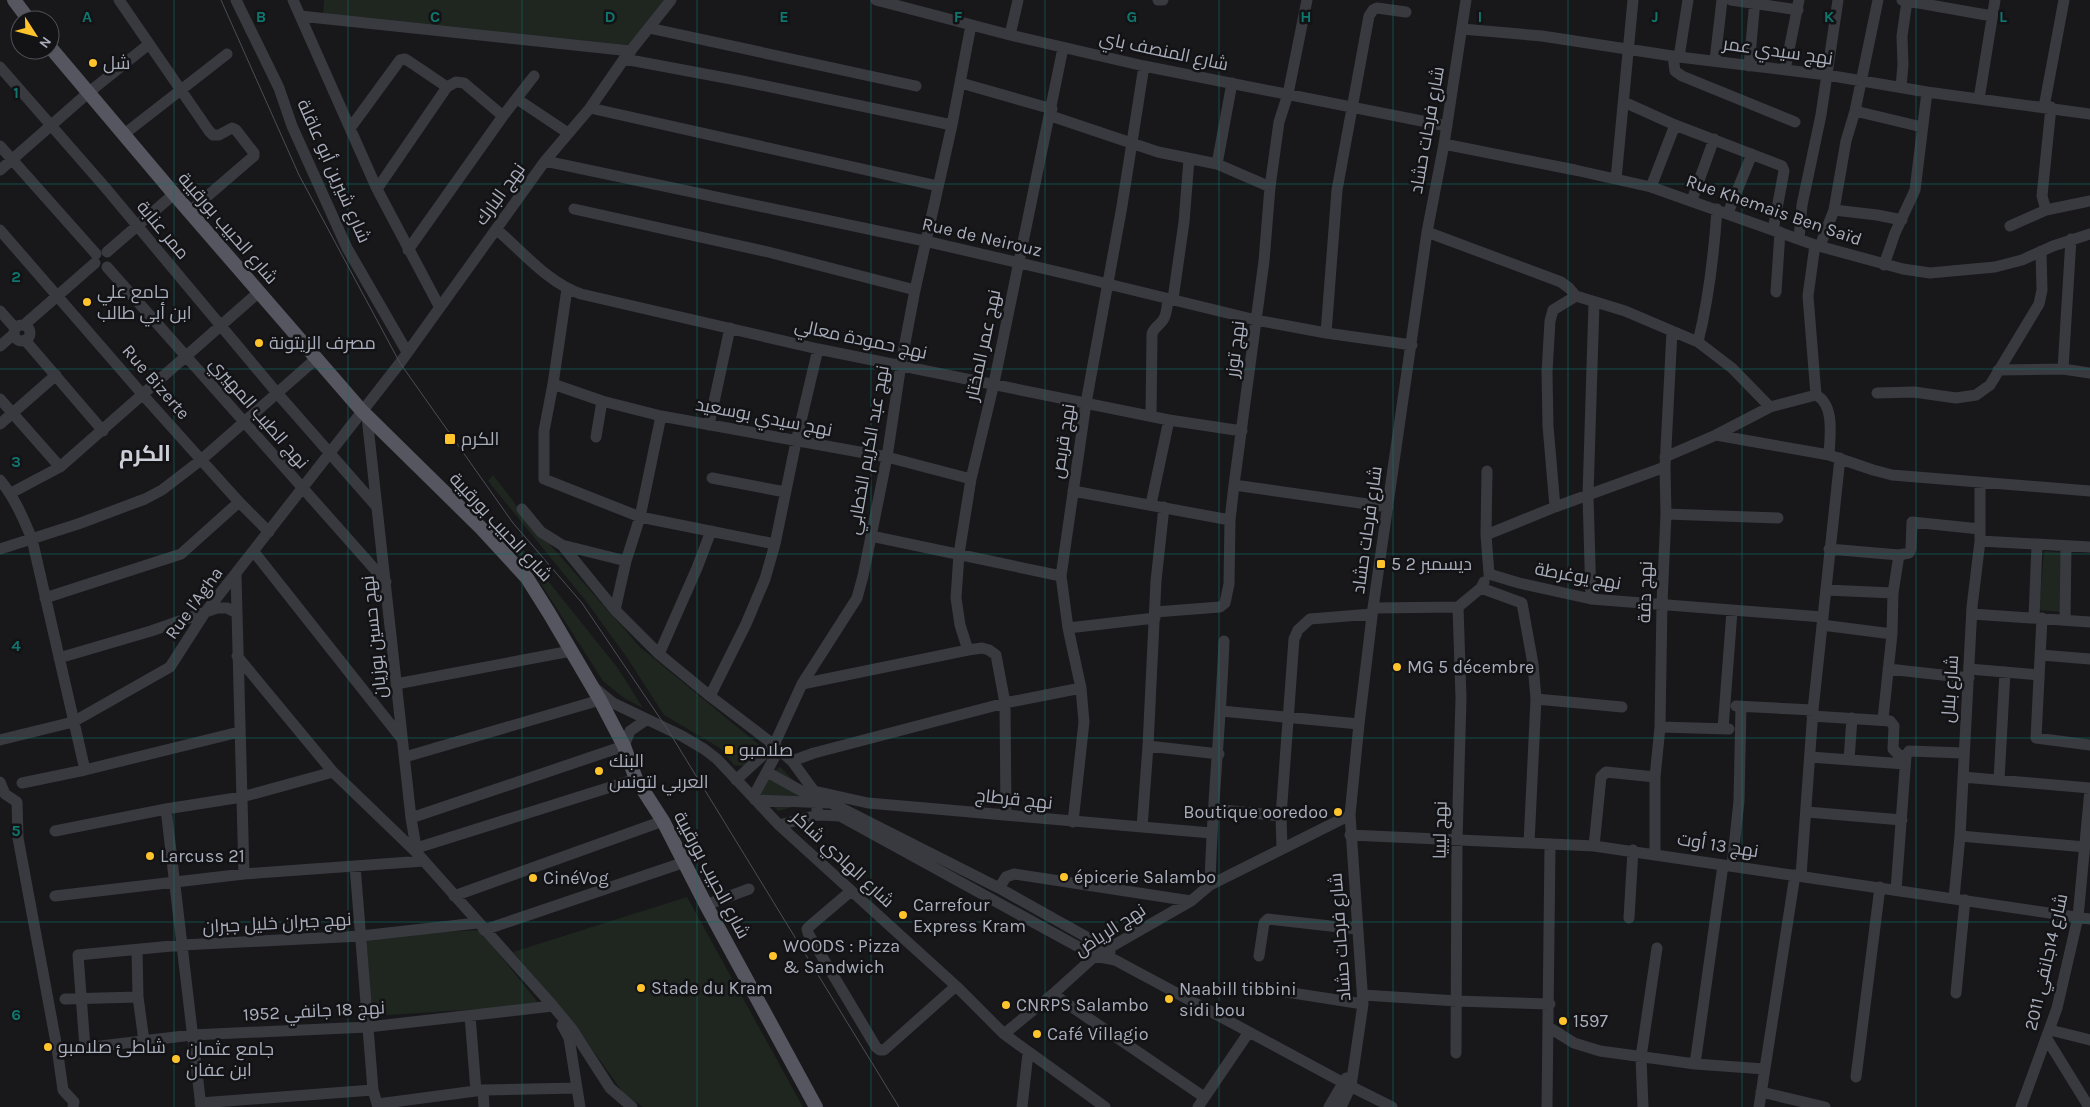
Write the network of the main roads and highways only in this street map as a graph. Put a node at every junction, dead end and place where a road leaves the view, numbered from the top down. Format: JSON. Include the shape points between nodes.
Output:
{"nodes":[{"id":1,"x":60,"y":59,"type":"edge"},
{"id":2,"x":816,"y":1107,"type":"edge"}],
"edges":[{"from":1,"to":2,"type":"main road","name":"شارع الحبيب بورقيبة","via":[[365,414],[527,578],[600,700],[624,746],[636,779],[663,821]]}]}
